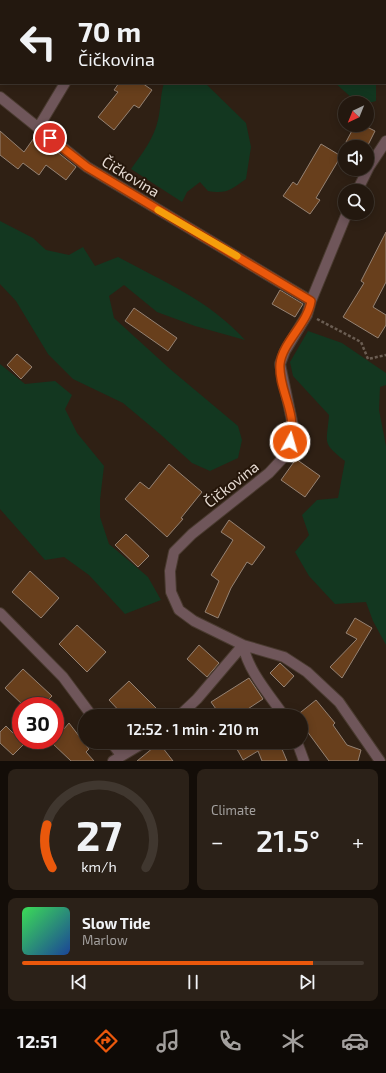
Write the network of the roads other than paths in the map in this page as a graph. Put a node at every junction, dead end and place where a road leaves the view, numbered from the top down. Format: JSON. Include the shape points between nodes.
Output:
{"nodes":[{"id":1,"x":64,"y":84,"type":"edge"},
{"id":2,"x":0,"y":97,"type":"edge"},
{"id":3,"x":38,"y":128,"type":"junction"},
{"id":4,"x":386,"y":141,"type":"edge"},
{"id":5,"x":360,"y":184,"type":"edge"},
{"id":6,"x":344,"y":220,"type":"edge"},
{"id":7,"x":311,"y":301,"type":"junction"},
{"id":8,"x":0,"y":613,"type":"edge"},
{"id":9,"x":243,"y":645,"type":"junction"},
{"id":10,"x":87,"y":709,"type":"edge"},
{"id":11,"x":187,"y":709,"type":"edge"},
{"id":12,"x":279,"y":709,"type":"edge"},
{"id":13,"x":132,"y":749,"type":"edge"},
{"id":14,"x":300,"y":749,"type":"edge"},
{"id":15,"x":117,"y":758,"type":"edge"},
{"id":16,"x":304,"y":761,"type":"edge"},
{"id":17,"x":380,"y":761,"type":"edge"}],
"edges":[{"from":1,"to":3,"type":"street"},
{"from":2,"to":3,"type":"street","name":"Čičkovina"},
{"from":3,"to":7,"type":"street","name":"Čičkovina","via":[[87,167]]},
{"from":4,"to":5,"type":"street"},
{"from":6,"to":7,"type":"street"},
{"from":7,"to":9,"type":"street","name":"Čičkovina","via":[[307,314],[280,364],[293,426],[288,450],[269,473],[182,543],[174,552],[170,571],[171,592],[179,610],[194,622]]},
{"from":8,"to":10,"type":"street","via":[[63,677]]},
{"from":9,"to":11,"type":"street"},
{"from":9,"to":12,"type":"street","via":[[251,666]]},
{"from":9,"to":17,"type":"street","name":"Čičkovina","via":[[284,657],[319,681],[348,713]]},
{"from":13,"to":15,"type":"street"},
{"from":14,"to":16,"type":"street"}]}
